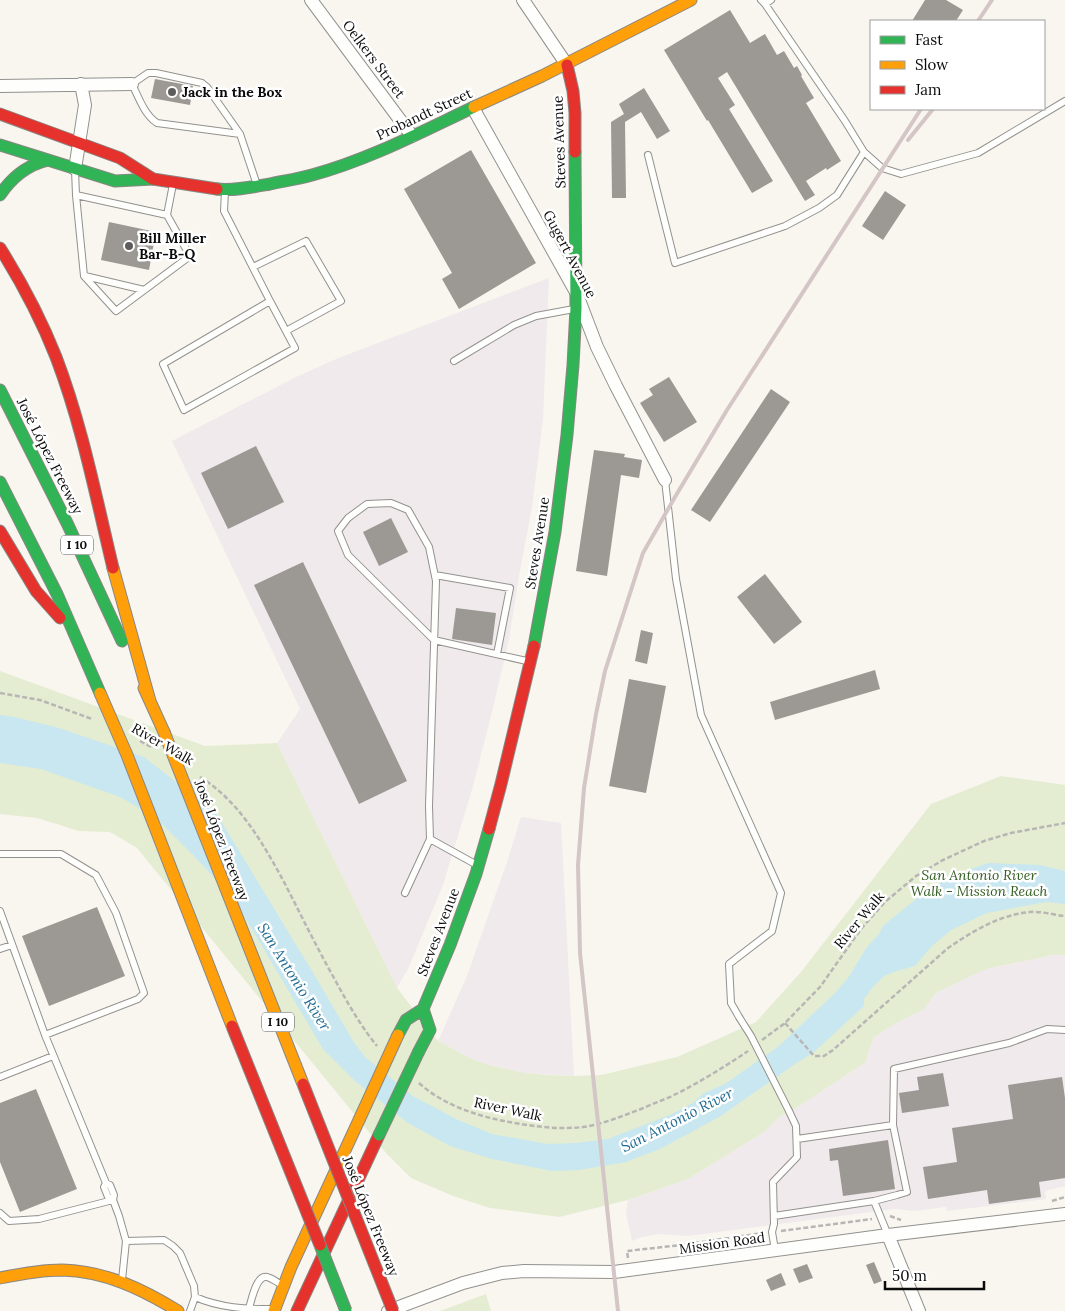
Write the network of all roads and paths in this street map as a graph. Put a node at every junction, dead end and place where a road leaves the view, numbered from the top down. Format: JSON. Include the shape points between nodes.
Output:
{"nodes":[{"id":1,"x":311,"y":0,"type":"edge"},
{"id":2,"x":523,"y":0,"type":"edge"},
{"id":3,"x":690,"y":0,"type":"edge"},
{"id":4,"x":766,"y":1,"type":"edge"},
{"id":5,"x":567,"y":65,"type":"junction"},
{"id":6,"x":81,"y":84,"type":"junction"},
{"id":7,"x":132,"y":84,"type":"junction"},
{"id":8,"x":0,"y":86,"type":"edge"},
{"id":9,"x":1065,"y":101,"type":"edge"},
{"id":10,"x":473,"y":108,"type":"junction"},
{"id":11,"x":0,"y":114,"type":"edge"},
{"id":12,"x":240,"y":134,"type":"junction"},
{"id":13,"x":412,"y":136,"type":"junction"},
{"id":14,"x":79,"y":142,"type":"junction"},
{"id":15,"x":0,"y":145,"type":"edge"},
{"id":16,"x":864,"y":152,"type":"junction"},
{"id":17,"x":648,"y":155,"type":"dead end"},
{"id":18,"x":48,"y":160,"type":"junction"},
{"id":19,"x":75,"y":169,"type":"junction"},
{"id":20,"x":153,"y":178,"type":"junction"},
{"id":21,"x":173,"y":183,"type":"junction"},
{"id":22,"x":257,"y":186,"type":"junction"},
{"id":23,"x":226,"y":190,"type":"junction"},
{"id":24,"x":0,"y":195,"type":"edge"},
{"id":25,"x":76,"y":195,"type":"junction"},
{"id":26,"x":167,"y":215,"type":"junction"},
{"id":27,"x":2,"y":244,"type":"edge"},
{"id":28,"x":252,"y":267,"type":"junction"},
{"id":29,"x":84,"y":276,"type":"junction"},
{"id":30,"x":144,"y":290,"type":"junction"},
{"id":31,"x":576,"y":292,"type":"junction"},
{"id":32,"x":270,"y":301,"type":"junction"},
{"id":33,"x":576,"y":308,"type":"junction"},
{"id":34,"x":286,"y":332,"type":"junction"},
{"id":35,"x":454,"y":361,"type":"dead end"},
{"id":36,"x":0,"y":390,"type":"edge"},
{"id":37,"x":665,"y":480,"type":"joint"},
{"id":38,"x":0,"y":482,"type":"edge"},
{"id":39,"x":0,"y":531,"type":"edge"},
{"id":40,"x":435,"y":575,"type":"junction"},
{"id":41,"x":75,"y":636,"type":"junction"},
{"id":42,"x":434,"y":640,"type":"junction"},
{"id":43,"x":498,"y":654,"type":"junction"},
{"id":44,"x":531,"y":662,"type":"junction"},
{"id":45,"x":0,"y":693,"type":"edge"},
{"id":46,"x":150,"y":701,"type":"junction"},
{"id":47,"x":97,"y":722,"type":"dead end"},
{"id":48,"x":139,"y":740,"type":"dead end"},
{"id":49,"x":156,"y":751,"type":"dead end"},
{"id":50,"x":195,"y":774,"type":"dead end"},
{"id":51,"x":1065,"y":823,"type":"edge"},
{"id":52,"x":430,"y":839,"type":"junction"},
{"id":53,"x":0,"y":854,"type":"edge"},
{"id":54,"x":478,"y":866,"type":"junction"},
{"id":55,"x":405,"y":893,"type":"dead end"},
{"id":56,"x":0,"y":911,"type":"edge"},
{"id":57,"x":1065,"y":916,"type":"edge"},
{"id":58,"x":12,"y":945,"type":"junction"},
{"id":59,"x":0,"y":949,"type":"edge"},
{"id":60,"x":423,"y":1009,"type":"junction"},
{"id":61,"x":785,"y":1022,"type":"junction"},
{"id":62,"x":1065,"y":1030,"type":"edge"},
{"id":63,"x":44,"y":1035,"type":"junction"},
{"id":64,"x":762,"y":1040,"type":"dead end"},
{"id":65,"x":754,"y":1046,"type":"dead end"},
{"id":66,"x":384,"y":1051,"type":"dead end"},
{"id":67,"x":54,"y":1056,"type":"junction"},
{"id":68,"x":0,"y":1077,"type":"edge"},
{"id":69,"x":416,"y":1080,"type":"dead end"},
{"id":70,"x":892,"y":1125,"type":"junction"},
{"id":71,"x":796,"y":1139,"type":"junction"},
{"id":72,"x":113,"y":1200,"type":"junction"},
{"id":73,"x":874,"y":1201,"type":"junction"},
{"id":74,"x":0,"y":1213,"type":"edge"},
{"id":75,"x":1065,"y":1214,"type":"edge"},
{"id":76,"x":774,"y":1216,"type":"junction"},
{"id":77,"x":871,"y":1219,"type":"dead end"},
{"id":78,"x":778,"y":1231,"type":"dead end"},
{"id":79,"x":764,"y":1233,"type":"dead end"},
{"id":80,"x":888,"y":1235,"type":"junction"},
{"id":81,"x":126,"y":1241,"type":"junction"},
{"id":82,"x":775,"y":1250,"type":"junction"},
{"id":83,"x":628,"y":1259,"type":"dead end"},
{"id":84,"x":0,"y":1278,"type":"edge"},
{"id":85,"x":121,"y":1281,"type":"junction"},
{"id":86,"x":283,"y":1286,"type":"junction"},
{"id":87,"x":195,"y":1297,"type":"junction"},
{"id":88,"x":249,"y":1308,"type":"junction"},
{"id":89,"x":274,"y":1310,"type":"edge"},
{"id":90,"x":178,"y":1311,"type":"edge"},
{"id":91,"x":190,"y":1311,"type":"edge"},
{"id":92,"x":297,"y":1311,"type":"edge"},
{"id":93,"x":346,"y":1311,"type":"edge"},
{"id":94,"x":388,"y":1311,"type":"edge"},
{"id":95,"x":392,"y":1311,"type":"edge"},
{"id":96,"x":919,"y":1311,"type":"edge"}],
"edges":[{"from":1,"to":13,"type":"street","name":"Oelkers Street"},
{"from":2,"to":5,"type":"street"},
{"from":3,"to":5,"type":"main road","name":"Probandt Street"},
{"from":4,"to":16,"type":"lane"},
{"from":5,"to":10,"type":"main road","name":"Probandt Street"},
{"from":5,"to":31,"type":"main road","name":"Steves Avenue","via":[[575,113]]},
{"from":6,"to":7,"type":"street"},
{"from":6,"to":8,"type":"street"},
{"from":6,"to":14,"type":"street","via":[[85,105]]},
{"from":7,"to":12,"type":"lane","via":[[150,119],[157,123]]},
{"from":7,"to":12,"type":"lane","via":[[148,73],[202,83]]},
{"from":9,"to":16,"type":"lane","via":[[978,153],[901,174],[882,168]]},
{"from":10,"to":13,"type":"main road","name":"Probandt Street"},
{"from":10,"to":31,"type":"street","name":"Gugert Avenue"},
{"from":11,"to":14,"type":"main road","name":"Probandt Street"},
{"from":12,"to":22,"type":"lane"},
{"from":13,"to":22,"type":"main road","name":"Probandt Street","via":[[310,176]]},
{"from":14,"to":19,"type":"street"},
{"from":14,"to":20,"type":"main road","name":"Probandt Street","via":[[120,158]]},
{"from":15,"to":18,"type":"main road","name":"Probandt Street"},
{"from":16,"to":17,"type":"lane","via":[[837,195],[819,208],[785,226],[675,263]]},
{"from":18,"to":19,"type":"main road","name":"Probandt Street"},
{"from":18,"to":24,"type":"main road","via":[[16,175]]},
{"from":19,"to":20,"type":"main road","name":"Probandt Street","via":[[115,180]]},
{"from":19,"to":25,"type":"lane"},
{"from":20,"to":21,"type":"main road","name":"Probandt Street"},
{"from":21,"to":23,"type":"main road","name":"Probandt Street"},
{"from":21,"to":26,"type":"lane"},
{"from":22,"to":23,"type":"main road","name":"Probandt Street"},
{"from":23,"to":28,"type":"lane","via":[[224,211]]},
{"from":25,"to":26,"type":"lane"},
{"from":25,"to":29,"type":"lane"},
{"from":26,"to":30,"type":"lane","via":[[190,256]]},
{"from":27,"to":46,"type":"main road","via":[[45,331],[67,391]]},
{"from":28,"to":32,"type":"lane"},
{"from":28,"to":34,"type":"lane","via":[[306,241],[341,301]]},
{"from":29,"to":30,"type":"lane"},
{"from":29,"to":30,"type":"lane","via":[[116,312]]},
{"from":31,"to":33,"type":"main road","name":"Steves Avenue"},
{"from":31,"to":37,"type":"street","name":"Gugert Avenue","via":[[597,347]]},
{"from":32,"to":34,"type":"lane"},
{"from":32,"to":34,"type":"lane","via":[[163,364],[184,410],[295,348]]},
{"from":33,"to":35,"type":"lane","via":[[536,316],[514,325]]},
{"from":33,"to":44,"type":"main road","name":"Steves Avenue","via":[[567,435],[555,532]]},
{"from":36,"to":46,"type":"main road","name":"José López Freeway","number":"I 10","via":[[67,523]]},
{"from":37,"to":71,"type":"lane","bridge":true,"via":[[676,579],[701,715],[781,893],[772,932],[729,964],[731,1003],[789,1111],[796,1126]]},
{"from":38,"to":41,"type":"main road"},
{"from":39,"to":41,"type":"main road","via":[[36,591]]},
{"from":40,"to":42,"type":"lane"},
{"from":40,"to":42,"type":"lane","via":[[429,547],[408,510],[391,503],[366,504],[338,531],[348,555]]},
{"from":40,"to":43,"type":"lane","via":[[510,588]]},
{"from":41,"to":93,"type":"main road","bridge":true,"via":[[130,765]]},
{"from":42,"to":43,"type":"lane"},
{"from":42,"to":52,"type":"lane"},
{"from":43,"to":44,"type":"lane"},
{"from":44,"to":54,"type":"main road","name":"Steves Avenue"},
{"from":45,"to":47,"type":"path","via":[[40,700]]},
{"from":46,"to":95,"type":"main road","name":"José López Freeway","number":"I 10","bridge":true},
{"from":48,"to":49,"type":"path","name":"River Walk"},
{"from":50,"to":66,"type":"path","name":"River Walk","via":[[226,797],[252,828],[347,1002],[363,1028]]},
{"from":51,"to":61,"type":"path","name":"River Walk","via":[[984,841],[916,876],[885,902],[820,986]]},
{"from":52,"to":54,"type":"lane"},
{"from":52,"to":55,"type":"lane"},
{"from":53,"to":63,"type":"lane","via":[[61,854],[96,875],[116,913],[144,993],[138,999]]},
{"from":54,"to":60,"type":"main road","name":"Steves Avenue"},
{"from":56,"to":58,"type":"lane"},
{"from":57,"to":61,"type":"path","via":[[1032,911],[1012,915],[967,935],[824,1056],[814,1056]]},
{"from":58,"to":59,"type":"lane"},
{"from":58,"to":63,"type":"lane"},
{"from":60,"to":86,"type":"main road","name":"Steves Avenue","bridge":true,"via":[[406,1020],[398,1035]]},
{"from":60,"to":92,"type":"main road","bridge":true,"via":[[430,1030]]},
{"from":61,"to":64,"type":"path","name":"River Walk"},
{"from":62,"to":70,"type":"lane","via":[[1047,1029],[1009,1043],[894,1069]]},
{"from":63,"to":67,"type":"lane"},
{"from":65,"to":69,"type":"path","name":"River Walk","via":[[717,1072],[678,1093],[610,1122],[583,1127],[552,1128],[486,1118],[448,1102]]},
{"from":67,"to":68,"type":"lane"},
{"from":67,"to":72,"type":"lane","via":[[106,1183],[104,1187],[108,1197]]},
{"from":70,"to":71,"type":"lane"},
{"from":70,"to":73,"type":"lane","via":[[907,1192]]},
{"from":71,"to":76,"type":"lane","via":[[797,1157],[773,1182]]},
{"from":72,"to":74,"type":"lane","via":[[39,1219],[9,1221]]},
{"from":72,"to":81,"type":"lane"},
{"from":73,"to":76,"type":"lane"},
{"from":73,"to":80,"type":"lane"},
{"from":75,"to":80,"type":"street","name":"Mission Road"},
{"from":76,"to":82,"type":"lane"},
{"from":77,"to":78,"type":"path"},
{"from":79,"to":83,"type":"path","via":[[627,1251]]},
{"from":80,"to":82,"type":"street","name":"Mission Road"},
{"from":80,"to":96,"type":"street"},
{"from":81,"to":85,"type":"lane"},
{"from":81,"to":87,"type":"lane","via":[[164,1240],[173,1246],[180,1253],[194,1286]]},
{"from":82,"to":94,"type":"street","name":"Mission Road","via":[[614,1272],[502,1273],[463,1283]]},
{"from":84,"to":85,"type":"main road","via":[[62,1270]]},
{"from":85,"to":90,"type":"main road"},
{"from":86,"to":88,"type":"lane","via":[[269,1278],[260,1279]]},
{"from":86,"to":89,"type":"main road","name":"Steves Avenue"},
{"from":87,"to":88,"type":"lane","via":[[220,1306]]},
{"from":87,"to":91,"type":"lane"},
{"from":88,"to":89,"type":"lane"}]}
